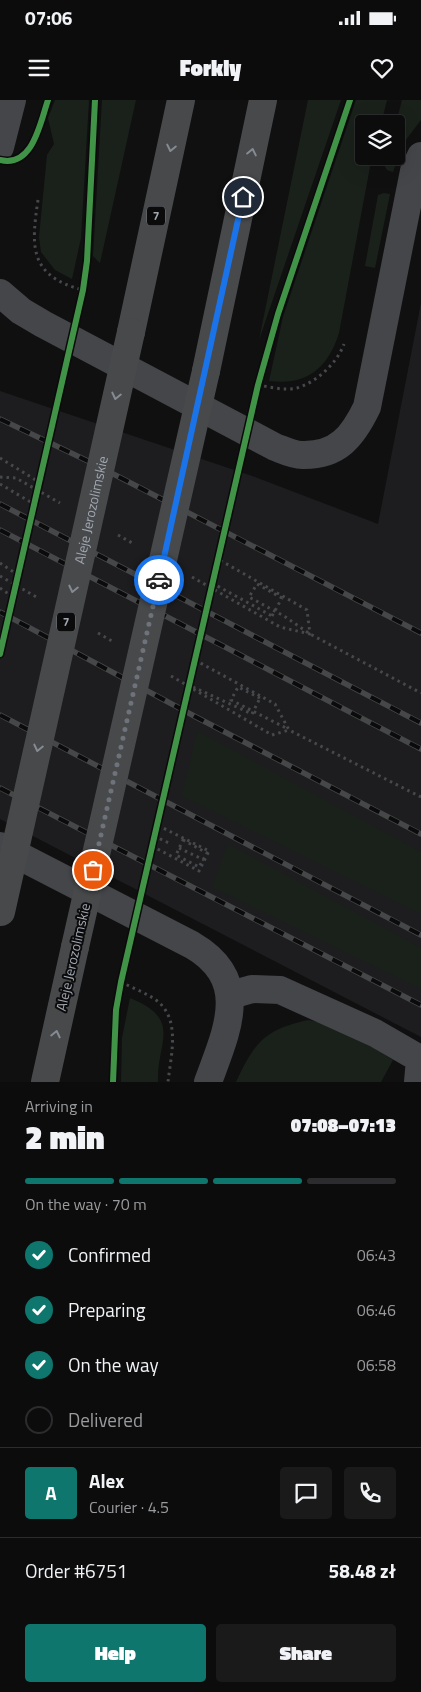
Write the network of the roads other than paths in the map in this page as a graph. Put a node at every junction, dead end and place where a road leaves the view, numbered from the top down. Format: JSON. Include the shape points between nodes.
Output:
{"nodes":[{"id":1,"x":12,"y":100,"type":"edge"},
{"id":2,"x":181,"y":100,"type":"edge"},
{"id":3,"x":263,"y":100,"type":"edge"},
{"id":4,"x":0,"y":148,"type":"edge"},
{"id":5,"x":421,"y":156,"type":"edge"},
{"id":6,"x":0,"y":293,"type":"edge"},
{"id":7,"x":0,"y":846,"type":"edge"},
{"id":8,"x":1,"y":915,"type":"edge"},
{"id":9,"x":231,"y":994,"type":"junction"},
{"id":10,"x":420,"y":1067,"type":"edge"},
{"id":11,"x":45,"y":1082,"type":"edge"},
{"id":12,"x":208,"y":1082,"type":"edge"}],
"edges":[{"from":1,"to":4,"type":"street"},
{"from":2,"to":8,"type":"main road","name":"Aleje Jerozolimskie","number":"7","one_way":true,"bridge":true},
{"from":11,"to":3,"type":"main road","name":"Aleje Jerozolimskie","one_way":true,"bridge":true,"via":[[206,371]]},
{"from":5,"to":6,"type":"street","via":[[412,179],[368,407],[355,431],[342,444],[325,452],[301,455],[275,447],[43,324]]},
{"from":7,"to":9,"type":"street","via":[[199,949],[216,963]]},
{"from":9,"to":10,"type":"street","via":[[252,989],[280,990],[375,1033]]},
{"from":9,"to":12,"type":"street","via":[[228,1028]]}]}
